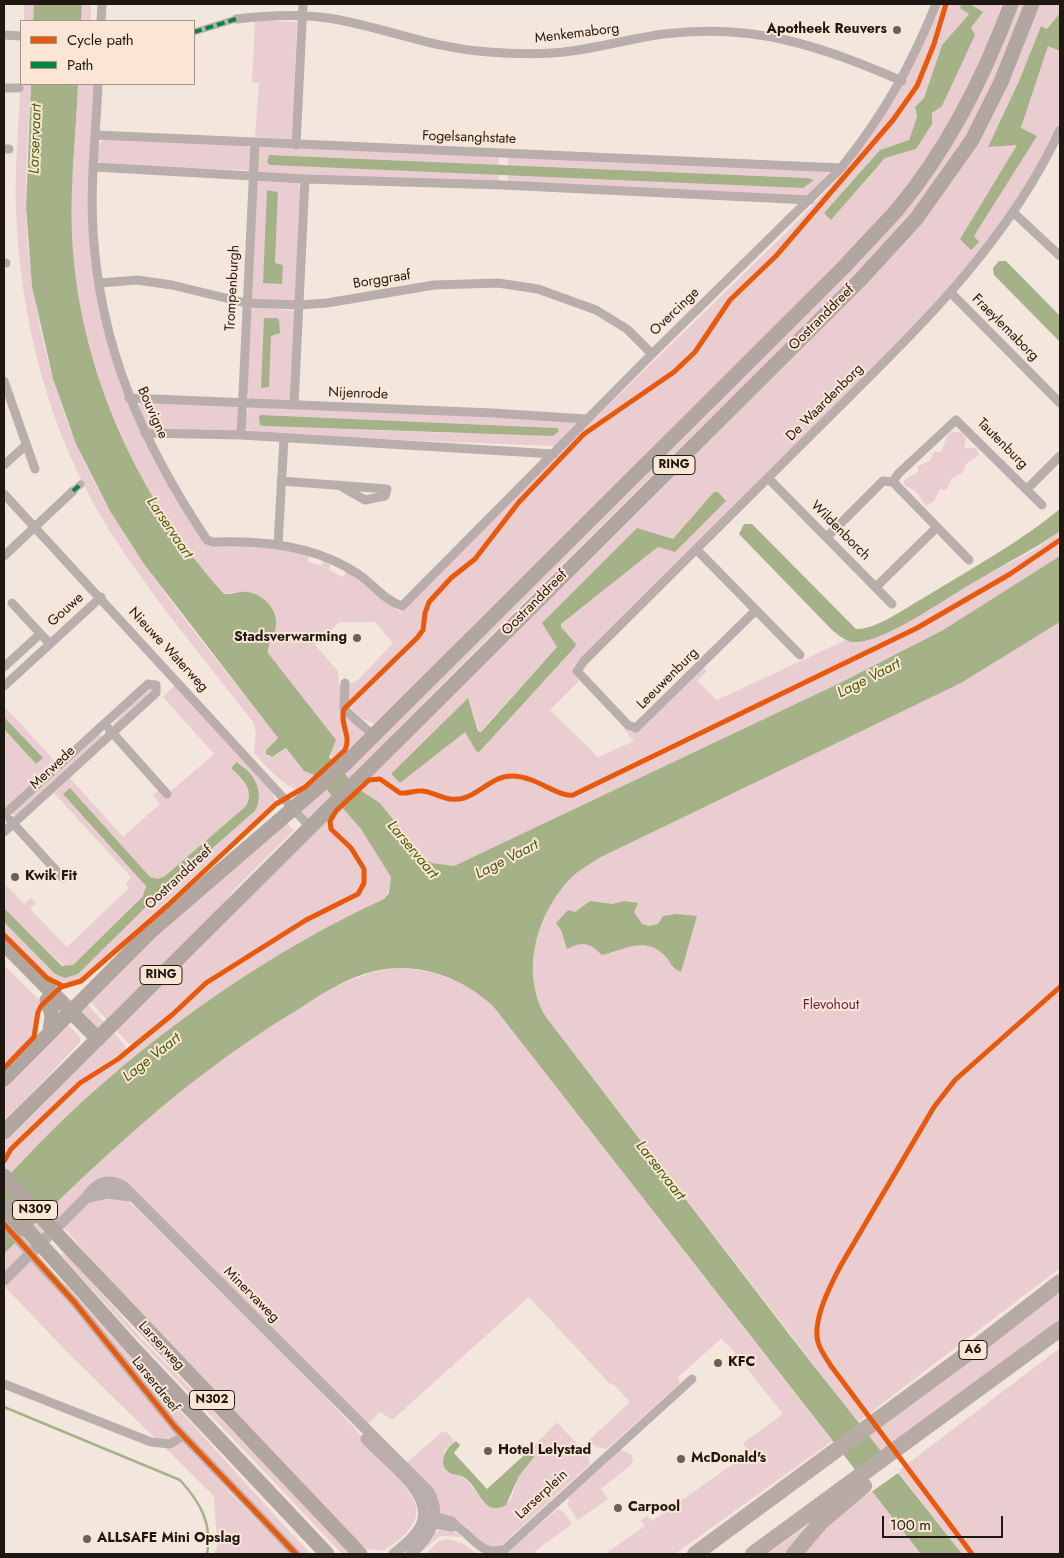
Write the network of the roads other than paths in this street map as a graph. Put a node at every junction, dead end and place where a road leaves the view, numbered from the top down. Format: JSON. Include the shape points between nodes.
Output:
{"nodes":[{"id":1,"x":102,"y":4,"type":"edge"},
{"id":2,"x":302,"y":4,"type":"edge"},
{"id":3,"x":936,"y":4,"type":"edge"},
{"id":4,"x":1006,"y":4,"type":"edge"},
{"id":5,"x":1011,"y":4,"type":"edge"},
{"id":6,"x":1027,"y":4,"type":"edge"},
{"id":7,"x":1032,"y":4,"type":"edge"},
{"id":8,"x":302,"y":15,"type":"junction"},
{"id":9,"x":236,"y":19,"type":"joint"},
{"id":10,"x":101,"y":20,"type":"edge"},
{"id":11,"x":195,"y":32,"type":"edge"},
{"id":12,"x":999,"y":32,"type":"junction"},
{"id":13,"x":4,"y":35,"type":"edge"},
{"id":14,"x":20,"y":36,"type":"edge"},
{"id":15,"x":1018,"y":38,"type":"junction"},
{"id":16,"x":902,"y":81,"type":"junction"},
{"id":17,"x":98,"y":85,"type":"edge"},
{"id":18,"x":4,"y":88,"type":"edge"},
{"id":19,"x":19,"y":88,"type":"dead end"},
{"id":20,"x":1060,"y":130,"type":"edge"},
{"id":21,"x":96,"y":135,"type":"junction"},
{"id":22,"x":255,"y":143,"type":"junction"},
{"id":23,"x":296,"y":145,"type":"junction"},
{"id":24,"x":94,"y":167,"type":"junction"},
{"id":25,"x":841,"y":168,"type":"junction"},
{"id":26,"x":253,"y":175,"type":"junction"},
{"id":27,"x":305,"y":179,"type":"junction"},
{"id":28,"x":810,"y":200,"type":"junction"},
{"id":29,"x":1014,"y":213,"type":"junction"},
{"id":30,"x":1060,"y":256,"type":"edge"},
{"id":31,"x":100,"y":283,"type":"junction"},
{"id":32,"x":951,"y":293,"type":"junction"},
{"id":33,"x":246,"y":303,"type":"junction"},
{"id":34,"x":298,"y":305,"type":"junction"},
{"id":35,"x":652,"y":354,"type":"junction"},
{"id":36,"x":4,"y":381,"type":"edge"},
{"id":37,"x":129,"y":398,"type":"junction"},
{"id":38,"x":242,"y":403,"type":"junction"},
{"id":39,"x":1060,"y":403,"type":"edge"},
{"id":40,"x":294,"y":405,"type":"junction"},
{"id":41,"x":586,"y":420,"type":"junction"},
{"id":42,"x":145,"y":433,"type":"junction"},
{"id":43,"x":241,"y":435,"type":"junction"},
{"id":44,"x":284,"y":438,"type":"junction"},
{"id":45,"x":25,"y":446,"type":"junction"},
{"id":46,"x":554,"y":454,"type":"junction"},
{"id":47,"x":1060,"y":456,"type":"edge"},
{"id":48,"x":4,"y":465,"type":"edge"},
{"id":49,"x":34,"y":469,"type":"dead end"},
{"id":50,"x":768,"y":478,"type":"junction"},
{"id":51,"x":281,"y":481,"type":"junction"},
{"id":52,"x":893,"y":482,"type":"junction"},
{"id":53,"x":82,"y":484,"type":"dead end"},
{"id":54,"x":339,"y":485,"type":"dead end"},
{"id":55,"x":1027,"y":489,"type":"junction"},
{"id":56,"x":73,"y":490,"type":"joint"},
{"id":57,"x":4,"y":494,"type":"edge"},
{"id":58,"x":1042,"y":505,"type":"dead end"},
{"id":59,"x":35,"y":528,"type":"junction"},
{"id":60,"x":936,"y":528,"type":"junction"},
{"id":61,"x":827,"y":537,"type":"junction"},
{"id":62,"x":278,"y":545,"type":"junction"},
{"id":63,"x":696,"y":549,"type":"junction"},
{"id":64,"x":4,"y":556,"type":"edge"},
{"id":65,"x":969,"y":560,"type":"dead end"},
{"id":66,"x":876,"y":587,"type":"junction"},
{"id":67,"x":101,"y":597,"type":"junction"},
{"id":68,"x":392,"y":602,"type":"joint"},
{"id":69,"x":12,"y":603,"type":"dead end"},
{"id":70,"x":892,"y":604,"type":"dead end"},
{"id":71,"x":756,"y":610,"type":"junction"},
{"id":72,"x":40,"y":634,"type":"junction"},
{"id":73,"x":50,"y":644,"type":"junction"},
{"id":74,"x":800,"y":654,"type":"dead end"},
{"id":75,"x":4,"y":667,"type":"edge"},
{"id":76,"x":577,"y":670,"type":"joint"},
{"id":77,"x":345,"y":683,"type":"dead end"},
{"id":78,"x":4,"y":686,"type":"edge"},
{"id":79,"x":104,"y":724,"type":"junction"},
{"id":80,"x":112,"y":733,"type":"junction"},
{"id":81,"x":374,"y":736,"type":"junction"},
{"id":82,"x":167,"y":794,"type":"dead end"},
{"id":83,"x":294,"y":810,"type":"junction"},
{"id":84,"x":4,"y":815,"type":"edge"},
{"id":85,"x":13,"y":824,"type":"junction"},
{"id":86,"x":310,"y":827,"type":"junction"},
{"id":87,"x":4,"y":832,"type":"edge"},
{"id":88,"x":63,"y":878,"type":"dead end"},
{"id":89,"x":4,"y":944,"type":"edge"},
{"id":90,"x":4,"y":958,"type":"edge"},
{"id":91,"x":84,"y":997,"type":"junction"},
{"id":92,"x":51,"y":998,"type":"junction"},
{"id":93,"x":68,"y":1015,"type":"junction"},
{"id":94,"x":50,"y":1032,"type":"junction"},
{"id":95,"x":95,"y":1042,"type":"junction"},
{"id":96,"x":4,"y":1079,"type":"edge"},
{"id":97,"x":4,"y":1132,"type":"edge"},
{"id":98,"x":4,"y":1176,"type":"edge"},
{"id":99,"x":4,"y":1204,"type":"edge"},
{"id":100,"x":4,"y":1224,"type":"edge"},
{"id":101,"x":66,"y":1244,"type":"joint"},
{"id":102,"x":48,"y":1263,"type":"junction"},
{"id":103,"x":4,"y":1280,"type":"edge"},
{"id":104,"x":1060,"y":1282,"type":"edge"},
{"id":105,"x":1060,"y":1329,"type":"edge"},
{"id":106,"x":692,"y":1379,"type":"dead end"},
{"id":107,"x":4,"y":1384,"type":"edge"},
{"id":108,"x":350,"y":1415,"type":"junction"},
{"id":109,"x":183,"y":1436,"type":"junction"},
{"id":110,"x":844,"y":1495,"type":"junction"},
{"id":111,"x":424,"y":1519,"type":"junction"},
{"id":112,"x":435,"y":1521,"type":"junction"},
{"id":113,"x":296,"y":1554,"type":"edge"},
{"id":114,"x":327,"y":1554,"type":"edge"},
{"id":115,"x":360,"y":1554,"type":"edge"},
{"id":116,"x":394,"y":1554,"type":"edge"},
{"id":117,"x":411,"y":1554,"type":"edge"},
{"id":118,"x":695,"y":1554,"type":"edge"},
{"id":119,"x":753,"y":1554,"type":"edge"},
{"id":120,"x":794,"y":1554,"type":"edge"}],
"edges":[{"from":1,"to":10,"type":"street"},
{"from":2,"to":8,"type":"street"},
{"from":3,"to":16,"type":"street","name":"Overcinge"},
{"from":4,"to":12,"type":"main road","name":"Oostranddreef","number":"RING"},
{"from":5,"to":12,"type":"main road","name":"Oostranddreef","number":"RING"},
{"from":6,"to":15,"type":"main road","name":"Oostranddreef","number":"RING"},
{"from":7,"to":15,"type":"main road","name":"Oostranddreef","number":"RING"},
{"from":8,"to":9,"type":"street","name":"Menkemaborg","via":[[271,14]]},
{"from":8,"to":16,"type":"street","name":"Menkemaborg","via":[[348,21],[440,46],[502,53],[569,52],[663,34],[761,35],[818,47]]},
{"from":8,"to":23,"type":"street"},
{"from":9,"to":11,"type":"street","name":"Menkemaborg"},
{"from":12,"to":81,"type":"main road","name":"Oostranddreef","number":"RING","via":[[951,133],[897,209],[845,266]]},
{"from":13,"to":14,"type":"street"},
{"from":15,"to":86,"type":"main road","name":"Oostranddreef","number":"RING","via":[[972,140],[916,219],[860,280]]},
{"from":16,"to":25,"type":"street","name":"Overcinge","via":[[868,135]]},
{"from":17,"to":21,"type":"street","name":"Bouvigne"},
{"from":18,"to":19,"type":"street"},
{"from":20,"to":29,"type":"street","name":"De Waardenborg"},
{"from":21,"to":22,"type":"street","name":"Fogelsanghstate"},
{"from":21,"to":24,"type":"street","name":"Bouvigne"},
{"from":22,"to":23,"type":"street","name":"Fogelsanghstate"},
{"from":22,"to":26,"type":"street","name":"Trompenburgh"},
{"from":23,"to":25,"type":"street","name":"Fogelsanghstate"},
{"from":24,"to":26,"type":"street"},
{"from":24,"to":31,"type":"street","name":"Bouvigne","via":[[93,229]]},
{"from":25,"to":28,"type":"street","name":"Overcinge"},
{"from":26,"to":27,"type":"street"},
{"from":26,"to":33,"type":"street","name":"Trompenburgh"},
{"from":27,"to":28,"type":"street"},
{"from":27,"to":34,"type":"street"},
{"from":28,"to":35,"type":"street","name":"Overcinge"},
{"from":29,"to":30,"type":"street"},
{"from":29,"to":32,"type":"street","name":"De Waardenborg"},
{"from":31,"to":33,"type":"street","name":"Borggraaf","via":[[137,280]]},
{"from":31,"to":37,"type":"street","name":"Bouvigne","via":[[116,357]]},
{"from":32,"to":39,"type":"street","name":"Fraeylemaborg"},
{"from":32,"to":50,"type":"street","name":"De Waardenborg"},
{"from":33,"to":34,"type":"street","name":"Borggraaf"},
{"from":33,"to":38,"type":"street","name":"Trompenburgh"},
{"from":34,"to":35,"type":"street","name":"Borggraaf","via":[[434,285],[514,285],[564,297],[596,310],[627,330]]},
{"from":34,"to":40,"type":"street"},
{"from":35,"to":41,"type":"street","name":"Overcinge"},
{"from":36,"to":45,"type":"street"},
{"from":37,"to":38,"type":"street","name":"Nijenrode"},
{"from":37,"to":42,"type":"street","name":"Bouvigne"},
{"from":38,"to":40,"type":"street","name":"Nijenrode"},
{"from":38,"to":43,"type":"street","name":"Trompenburgh"},
{"from":40,"to":41,"type":"street","name":"Nijenrode"},
{"from":41,"to":46,"type":"street","name":"Overcinge"},
{"from":42,"to":43,"type":"street"},
{"from":42,"to":62,"type":"street","name":"Bouvigne","via":[[169,481],[207,540]]},
{"from":43,"to":44,"type":"street"},
{"from":44,"to":46,"type":"street"},
{"from":44,"to":51,"type":"street"},
{"from":45,"to":48,"type":"street"},
{"from":45,"to":49,"type":"street"},
{"from":46,"to":68,"type":"street","name":"Overcinge","via":[[402,606]]},
{"from":47,"to":55,"type":"street","name":"Tautenburg"},
{"from":50,"to":61,"type":"street","name":"Wildenborch"},
{"from":50,"to":63,"type":"street","name":"De Waardenborg"},
{"from":51,"to":54,"type":"street"},
{"from":51,"to":62,"type":"street"},
{"from":52,"to":55,"type":"street","name":"Tautenburg","via":[[956,420]]},
{"from":52,"to":60,"type":"street"},
{"from":52,"to":61,"type":"street","name":"Tautenburg","via":[[883,482]]},
{"from":53,"to":56,"type":"street"},
{"from":55,"to":58,"type":"street","name":"Tautenburg"},
{"from":56,"to":59,"type":"street"},
{"from":57,"to":59,"type":"street","name":"Nieuwe Waterweg"},
{"from":59,"to":64,"type":"street"},
{"from":59,"to":67,"type":"street","name":"Nieuwe Waterweg"},
{"from":60,"to":65,"type":"street"},
{"from":60,"to":66,"type":"street"},
{"from":61,"to":66,"type":"street","name":"Wildenborch"},
{"from":62,"to":68,"type":"street","name":"Bouvigne","via":[[308,553],[358,574]]},
{"from":63,"to":71,"type":"street"},
{"from":63,"to":76,"type":"street","name":"De Waardenborg"},
{"from":66,"to":70,"type":"street","name":"Wildenborch"},
{"from":67,"to":73,"type":"street","name":"Gouwe"},
{"from":67,"to":83,"type":"street","name":"Nieuwe Waterweg"},
{"from":69,"to":72,"type":"street","name":"Gouwe"},
{"from":71,"to":74,"type":"street"},
{"from":71,"to":76,"type":"street","name":"Leeuwenburg","via":[[636,728],[628,724]]},
{"from":72,"to":73,"type":"street","name":"Gouwe"},
{"from":72,"to":75,"type":"street","name":"Gouwe"},
{"from":73,"to":78,"type":"street","name":"Gouwe"},
{"from":77,"to":81,"type":"street","via":[[344,709]]},
{"from":79,"to":80,"type":"street"},
{"from":79,"to":80,"type":"street","name":"Merwede","via":[[148,684],[156,685],[156,693]]},
{"from":79,"to":84,"type":"street","name":"Merwede"},
{"from":80,"to":82,"type":"street"},
{"from":80,"to":85,"type":"street","name":"Merwede"},
{"from":81,"to":83,"type":"main road","name":"Oostranddreef","number":"RING"},
{"from":83,"to":86,"type":"street","name":"Nieuwe Waterweg"},
{"from":83,"to":91,"type":"main road","name":"Oostranddreef","number":"RING","via":[[186,900]]},
{"from":84,"to":85,"type":"street","name":"Merwede"},
{"from":85,"to":87,"type":"street","name":"Merwede"},
{"from":85,"to":88,"type":"street","name":"Merwede"},
{"from":86,"to":95,"type":"main road","name":"Oostranddreef","number":"RING"},
{"from":89,"to":92,"type":"main road"},
{"from":90,"to":92,"type":"main road"},
{"from":91,"to":92,"type":"main road"},
{"from":91,"to":93,"type":"main road","name":"Oostranddreef","number":"RING"},
{"from":92,"to":93,"type":"main road"},
{"from":92,"to":94,"type":"main road"},
{"from":93,"to":94,"type":"main road","name":"Oostranddreef","number":"RING"},
{"from":93,"to":95,"type":"main road"},
{"from":94,"to":96,"type":"main road","name":"Oostranddreef","number":"RING"},
{"from":95,"to":97,"type":"main road","name":"Oostranddreef","number":"RING"},
{"from":98,"to":101,"type":"main road","number":"N309","bridge":true},
{"from":99,"to":102,"type":"main road","name":"Larserdreef","number":"N309","bridge":true},
{"from":100,"to":102,"type":"street","name":"Larserdreef","bridge":true},
{"from":101,"to":115,"type":"main road","name":"Larserweg","number":"N302"},
{"from":102,"to":109,"type":"street","name":"Larserdreef"},
{"from":102,"to":114,"type":"main road","name":"Larserweg","number":"N302","via":[[134,1349]]},
{"from":103,"to":108,"type":"street","name":"Minervaweg","via":[[86,1198],[108,1193],[130,1196]]},
{"from":104,"to":118,"type":"highway","number":"A6"},
{"from":105,"to":110,"type":"highway","number":"A6","via":[[923,1429],[908,1446]]},
{"from":106,"to":112,"type":"street","name":"Larserplein","via":[[505,1549],[485,1551],[455,1525],[452,1527]]},
{"from":107,"to":109,"type":"street","via":[[151,1442],[166,1444]]},
{"from":108,"to":111,"type":"street","via":[[368,1441],[419,1494],[424,1506]]},
{"from":108,"to":112,"type":"street","via":[[429,1492],[435,1507]]},
{"from":109,"to":113,"type":"street","name":"Larserdreef"},
{"from":110,"to":119,"type":"highway","number":"A6"},
{"from":110,"to":120,"type":"highway","number":"A6"},
{"from":111,"to":112,"type":"street","name":"Larserplein"},
{"from":111,"to":116,"type":"street","via":[[415,1534]]},
{"from":112,"to":117,"type":"street","via":[[426,1538]]}]}
